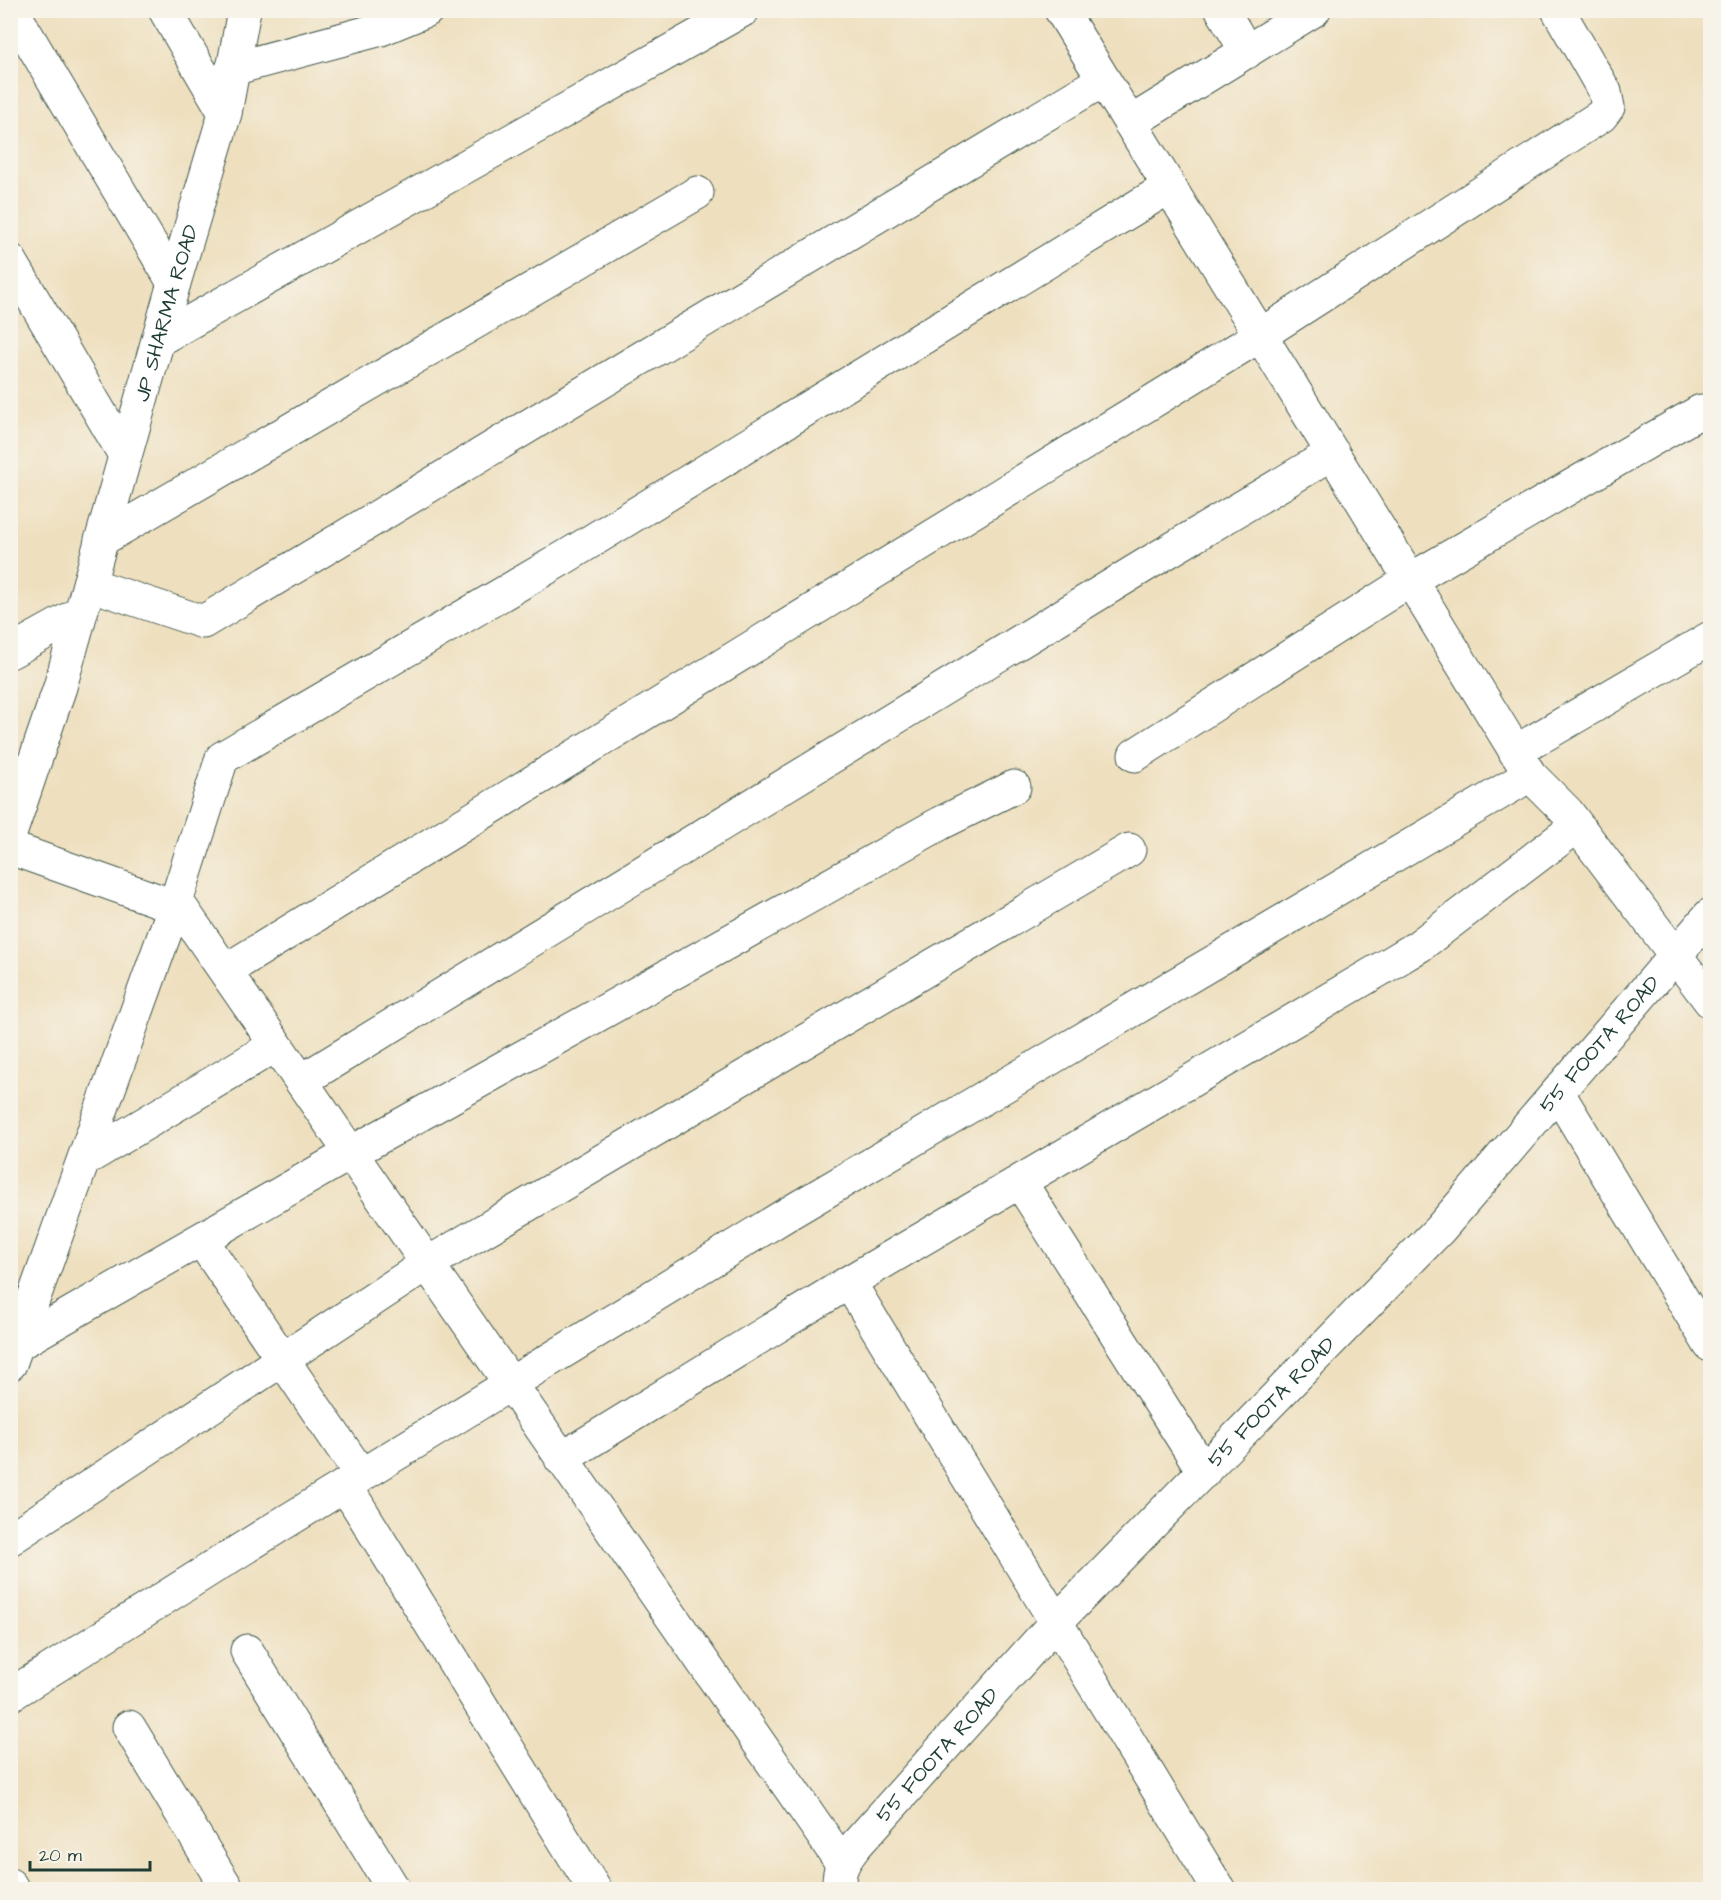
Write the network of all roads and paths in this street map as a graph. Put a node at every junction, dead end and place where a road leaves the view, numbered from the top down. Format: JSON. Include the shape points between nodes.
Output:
{"nodes":[{"id":1,"x":12,"y":10,"type":"edge"},
{"id":2,"x":165,"y":10,"type":"edge"},
{"id":3,"x":244,"y":10,"type":"edge"},
{"id":4,"x":427,"y":10,"type":"edge"},
{"id":5,"x":743,"y":10,"type":"edge"},
{"id":6,"x":1061,"y":10,"type":"edge"},
{"id":7,"x":1222,"y":10,"type":"edge"},
{"id":8,"x":1314,"y":10,"type":"edge"},
{"id":9,"x":1558,"y":10,"type":"edge"},
{"id":10,"x":1247,"y":52,"type":"junction"},
{"id":11,"x":232,"y":69,"type":"junction"},
{"id":12,"x":1103,"y":80,"type":"junction"},
{"id":13,"x":225,"y":112,"type":"junction"},
{"id":14,"x":1130,"y":123,"type":"junction"},
{"id":15,"x":1169,"y":187,"type":"junction"},
{"id":16,"x":697,"y":194,"type":"dead end"},
{"id":17,"x":10,"y":260,"type":"edge"},
{"id":18,"x":174,"y":283,"type":"junction"},
{"id":19,"x":1259,"y":336,"type":"junction"},
{"id":20,"x":158,"y":340,"type":"junction"},
{"id":21,"x":1701,"y":411,"type":"dead end"},
{"id":22,"x":1333,"y":453,"type":"junction"},
{"id":23,"x":125,"y":455,"type":"junction"},
{"id":24,"x":101,"y":540,"type":"junction"},
{"id":25,"x":1410,"y":580,"type":"junction"},
{"id":26,"x":84,"y":598,"type":"junction"},
{"id":27,"x":1710,"y":638,"type":"edge"},
{"id":28,"x":10,"y":652,"type":"edge"},
{"id":29,"x":1135,"y":755,"type":"dead end"},
{"id":30,"x":1523,"y":763,"type":"junction"},
{"id":31,"x":1014,"y":787,"type":"dead end"},
{"id":32,"x":1577,"y":826,"type":"junction"},
{"id":33,"x":10,"y":834,"type":"edge"},
{"id":34,"x":10,"y":848,"type":"edge"},
{"id":35,"x":1129,"y":850,"type":"dead end"},
{"id":36,"x":175,"y":905,"type":"junction"},
{"id":37,"x":1710,"y":915,"type":"edge"},
{"id":38,"x":1675,"y":957,"type":"junction"},
{"id":39,"x":225,"y":971,"type":"junction"},
{"id":40,"x":1710,"y":1001,"type":"edge"},
{"id":41,"x":276,"y":1044,"type":"junction"},
{"id":42,"x":301,"y":1081,"type":"junction"},
{"id":43,"x":1558,"y":1093,"type":"junction"},
{"id":44,"x":351,"y":1153,"type":"junction"},
{"id":45,"x":84,"y":1160,"type":"junction"},
{"id":46,"x":1020,"y":1182,"type":"junction"},
{"id":47,"x":201,"y":1239,"type":"junction"},
{"id":48,"x":427,"y":1264,"type":"junction"},
{"id":49,"x":849,"y":1282,"type":"junction"},
{"id":50,"x":1710,"y":1345,"type":"edge"},
{"id":51,"x":14,"y":1354,"type":"edge"},
{"id":52,"x":284,"y":1360,"type":"junction"},
{"id":53,"x":510,"y":1384,"type":"junction"},
{"id":54,"x":561,"y":1459,"type":"junction"},
{"id":55,"x":1204,"y":1472,"type":"junction"},
{"id":56,"x":353,"y":1480,"type":"junction"},
{"id":57,"x":10,"y":1539,"type":"edge"},
{"id":58,"x":1056,"y":1622,"type":"junction"},
{"id":59,"x":247,"y":1651,"type":"dead end"},
{"id":60,"x":10,"y":1695,"type":"edge"},
{"id":61,"x":129,"y":1727,"type":"dead end"},
{"id":62,"x":836,"y":1880,"type":"edge"},
{"id":63,"x":10,"y":1885,"type":"edge"},
{"id":64,"x":13,"y":1890,"type":"edge"},
{"id":65,"x":228,"y":1890,"type":"edge"},
{"id":66,"x":394,"y":1890,"type":"edge"},
{"id":67,"x":595,"y":1890,"type":"edge"},
{"id":68,"x":1219,"y":1890,"type":"edge"}],
"edges":[{"from":1,"to":18,"type":"street"},
{"from":2,"to":13,"type":"street"},
{"from":3,"to":11,"type":"street","name":"JP SHARMA ROAD"},
{"from":4,"to":11,"type":"street","via":[[381,29]]},
{"from":5,"to":20,"type":"street"},
{"from":6,"to":12,"type":"street"},
{"from":7,"to":10,"type":"street"},
{"from":8,"to":10,"type":"street"},
{"from":9,"to":19,"type":"street","via":[[1605,92],[1608,107],[1601,116]]},
{"from":10,"to":14,"type":"street"},
{"from":11,"to":13,"type":"street","name":"JP SHARMA ROAD"},
{"from":12,"to":14,"type":"street"},
{"from":12,"to":26,"type":"street","via":[[202,622]]},
{"from":13,"to":18,"type":"street","name":"JP SHARMA ROAD"},
{"from":14,"to":15,"type":"street"},
{"from":15,"to":19,"type":"street"},
{"from":15,"to":36,"type":"street","via":[[567,556],[222,758]]},
{"from":16,"to":24,"type":"street"},
{"from":17,"to":23,"type":"street"},
{"from":18,"to":20,"type":"street","name":"JP SHARMA ROAD"},
{"from":19,"to":22,"type":"street"},
{"from":19,"to":39,"type":"street"},
{"from":20,"to":23,"type":"street","name":"JP SHARMA ROAD"},
{"from":21,"to":25,"type":"street"},
{"from":22,"to":25,"type":"street"},
{"from":22,"to":42,"type":"street"},
{"from":23,"to":24,"type":"street","name":"JP SHARMA ROAD"},
{"from":24,"to":26,"type":"street","name":"JP SHARMA ROAD"},
{"from":25,"to":29,"type":"street"},
{"from":25,"to":30,"type":"street"},
{"from":26,"to":28,"type":"street"},
{"from":26,"to":33,"type":"street","name":"JP SHARMA ROAD","via":[[60,687]]},
{"from":27,"to":30,"type":"street"},
{"from":30,"to":32,"type":"street"},
{"from":30,"to":53,"type":"street"},
{"from":31,"to":44,"type":"street","via":[[931,829]]},
{"from":32,"to":38,"type":"street"},
{"from":32,"to":46,"type":"street","via":[[1419,946]]},
{"from":34,"to":36,"type":"street"},
{"from":35,"to":48,"type":"street"},
{"from":36,"to":39,"type":"street","via":[[182,909]]},
{"from":36,"to":45,"type":"street"},
{"from":37,"to":38,"type":"street","name":"55 FOOTA ROAD"},
{"from":38,"to":40,"type":"street"},
{"from":38,"to":43,"type":"street","name":"55 FOOTA ROAD"},
{"from":39,"to":41,"type":"street"},
{"from":41,"to":42,"type":"street"},
{"from":41,"to":45,"type":"street"},
{"from":42,"to":44,"type":"street"},
{"from":43,"to":50,"type":"street"},
{"from":43,"to":55,"type":"street","name":"55 FOOTA ROAD","via":[[1440,1229]]},
{"from":44,"to":47,"type":"street"},
{"from":44,"to":48,"type":"street"},
{"from":45,"to":51,"type":"street"},
{"from":46,"to":49,"type":"street"},
{"from":46,"to":55,"type":"street"},
{"from":47,"to":51,"type":"street"},
{"from":47,"to":52,"type":"street"},
{"from":48,"to":52,"type":"street"},
{"from":48,"to":53,"type":"street"},
{"from":49,"to":54,"type":"street"},
{"from":49,"to":58,"type":"street"},
{"from":52,"to":56,"type":"street"},
{"from":52,"to":57,"type":"street"},
{"from":53,"to":54,"type":"street"},
{"from":53,"to":56,"type":"street"},
{"from":54,"to":62,"type":"street"},
{"from":55,"to":58,"type":"street","name":"55 FOOTA ROAD"},
{"from":56,"to":60,"type":"street"},
{"from":56,"to":67,"type":"street"},
{"from":58,"to":62,"type":"street","name":"55 FOOTA ROAD"},
{"from":58,"to":68,"type":"street"},
{"from":59,"to":66,"type":"street"},
{"from":61,"to":65,"type":"street"},
{"from":63,"to":64,"type":"street"}]}
